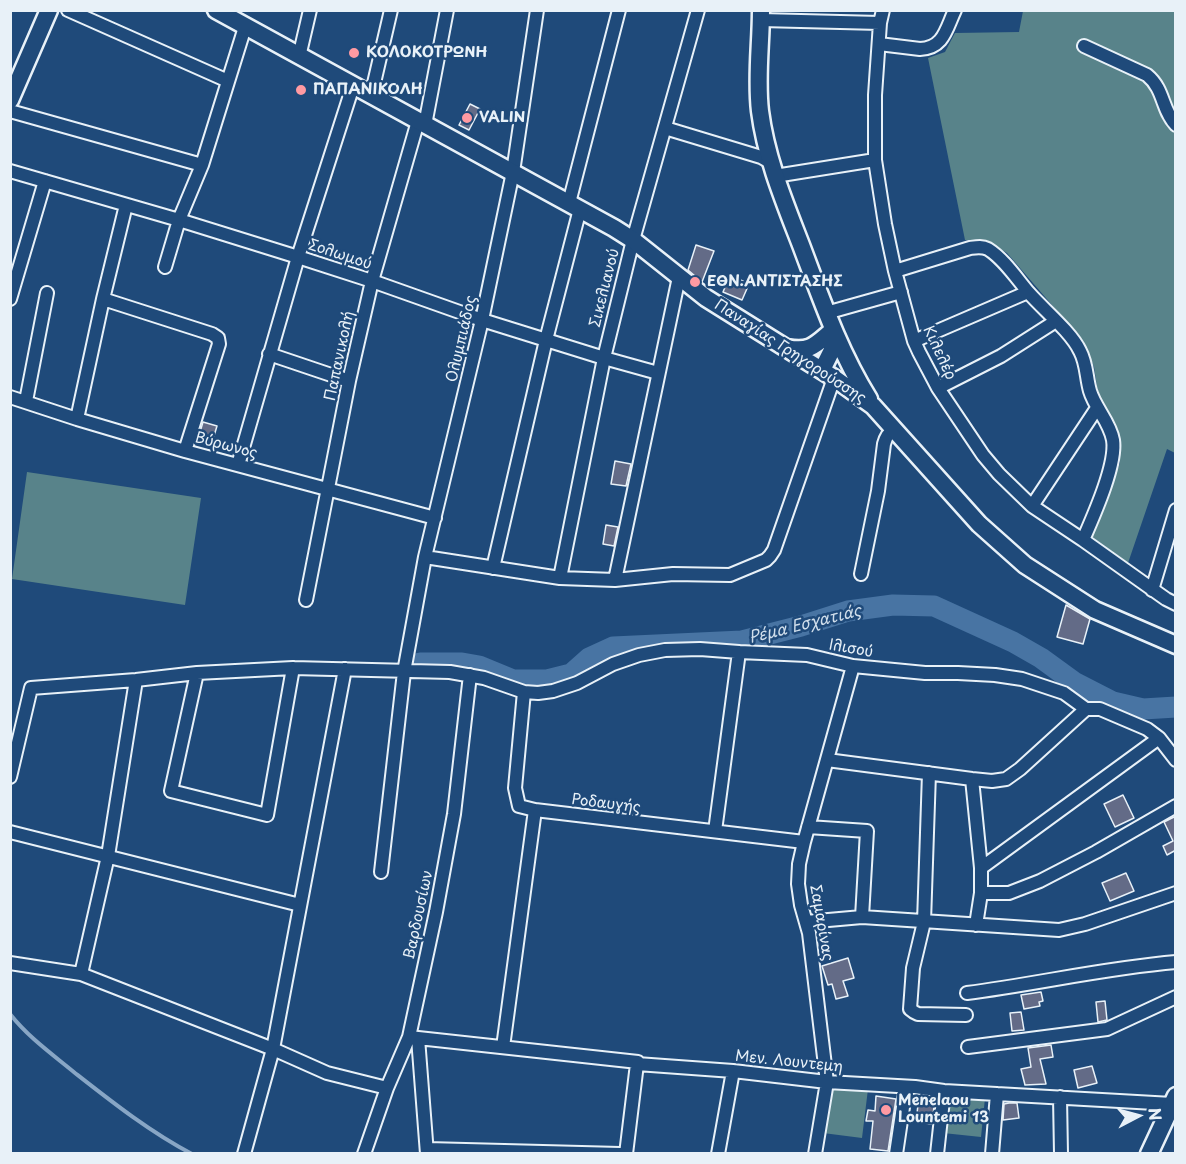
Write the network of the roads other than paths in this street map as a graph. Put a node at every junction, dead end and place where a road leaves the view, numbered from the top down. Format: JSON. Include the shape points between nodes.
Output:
{"nodes":[{"id":1,"x":49,"y":10,"type":"edge"},
{"id":2,"x":68,"y":10,"type":"edge"},
{"id":3,"x":310,"y":10,"type":"edge"},
{"id":4,"x":391,"y":10,"type":"edge"},
{"id":5,"x":447,"y":10,"type":"edge"},
{"id":6,"x":537,"y":10,"type":"edge"},
{"id":7,"x":619,"y":10,"type":"edge"},
{"id":8,"x":698,"y":10,"type":"edge"},
{"id":9,"x":955,"y":10,"type":"edge"},
{"id":10,"x":223,"y":12,"type":"edge"},
{"id":11,"x":761,"y":15,"type":"edge"},
{"id":12,"x":845,"y":16,"type":"edge"},
{"id":13,"x":882,"y":17,"type":"edge"},
{"id":14,"x":245,"y":27,"type":"junction"},
{"id":15,"x":879,"y":44,"type":"junction"},
{"id":16,"x":1084,"y":46,"type":"dead end"},
{"id":17,"x":299,"y":57,"type":"junction"},
{"id":18,"x":228,"y":81,"type":"junction"},
{"id":19,"x":353,"y":86,"type":"junction"},
{"id":20,"x":371,"y":96,"type":"junction"},
{"id":21,"x":10,"y":100,"type":"edge"},
{"id":22,"x":10,"y":111,"type":"edge"},
{"id":23,"x":422,"y":123,"type":"junction"},
{"id":24,"x":1176,"y":125,"type":"edge"},
{"id":25,"x":664,"y":128,"type":"junction"},
{"id":26,"x":875,"y":160,"type":"junction"},
{"id":27,"x":202,"y":165,"type":"junction"},
{"id":28,"x":773,"y":169,"type":"junction"},
{"id":29,"x":10,"y":171,"type":"edge"},
{"id":30,"x":513,"y":172,"type":"junction"},
{"id":31,"x":45,"y":181,"type":"junction"},
{"id":32,"x":126,"y":205,"type":"junction"},
{"id":33,"x":574,"y":206,"type":"junction"},
{"id":34,"x":179,"y":220,"type":"junction"},
{"id":35,"x":633,"y":240,"type":"junction"},
{"id":36,"x":298,"y":257,"type":"junction"},
{"id":37,"x":165,"y":267,"type":"dead end"},
{"id":38,"x":895,"y":271,"type":"junction"},
{"id":39,"x":680,"y":277,"type":"junction"},
{"id":40,"x":372,"y":281,"type":"junction"},
{"id":41,"x":901,"y":292,"type":"junction"},
{"id":42,"x":1028,"y":292,"type":"junction"},
{"id":43,"x":47,"y":293,"type":"dead end"},
{"id":44,"x":10,"y":299,"type":"edge"},
{"id":45,"x":103,"y":299,"type":"junction"},
{"id":46,"x":826,"y":313,"type":"junction"},
{"id":47,"x":482,"y":320,"type":"junction"},
{"id":48,"x":1056,"y":321,"type":"junction"},
{"id":49,"x":835,"y":335,"type":"junction"},
{"id":50,"x":546,"y":340,"type":"junction"},
{"id":51,"x":914,"y":341,"type":"junction"},
{"id":52,"x":787,"y":348,"type":"junction"},
{"id":53,"x":269,"y":354,"type":"junction"},
{"id":54,"x":604,"y":358,"type":"junction"},
{"id":55,"x":658,"y":373,"type":"junction"},
{"id":56,"x":828,"y":374,"type":"junction"},
{"id":57,"x":349,"y":381,"type":"junction"},
{"id":58,"x":938,"y":388,"type":"junction"},
{"id":59,"x":10,"y":397,"type":"edge"},
{"id":60,"x":26,"y":401,"type":"junction"},
{"id":61,"x":873,"y":406,"type":"junction"},
{"id":62,"x":1097,"y":408,"type":"junction"},
{"id":63,"x":77,"y":419,"type":"junction"},
{"id":64,"x":894,"y":430,"type":"junction"},
{"id":65,"x":185,"y":451,"type":"junction"},
{"id":66,"x":238,"y":465,"type":"junction"},
{"id":67,"x":329,"y":489,"type":"junction"},
{"id":68,"x":1032,"y":506,"type":"junction"},
{"id":69,"x":1176,"y":510,"type":"edge"},
{"id":70,"x":435,"y":518,"type":"junction"},
{"id":71,"x":1083,"y":540,"type":"junction"},
{"id":72,"x":425,"y":557,"type":"junction"},
{"id":73,"x":493,"y":568,"type":"junction"},
{"id":74,"x":861,"y":574,"type":"dead end"},
{"id":75,"x":560,"y":578,"type":"junction"},
{"id":76,"x":615,"y":580,"type":"junction"},
{"id":77,"x":1152,"y":590,"type":"junction"},
{"id":78,"x":306,"y":600,"type":"dead end"},
{"id":79,"x":1176,"y":604,"type":"edge"},
{"id":80,"x":1176,"y":645,"type":"edge"},
{"id":81,"x":739,"y":652,"type":"junction"},
{"id":82,"x":853,"y":666,"type":"junction"},
{"id":83,"x":293,"y":668,"type":"junction"},
{"id":84,"x":345,"y":669,"type":"junction"},
{"id":85,"x":404,"y":672,"type":"junction"},
{"id":86,"x":197,"y":674,"type":"junction"},
{"id":87,"x":470,"y":675,"type":"junction"},
{"id":88,"x":136,"y":680,"type":"junction"},
{"id":89,"x":524,"y":692,"type":"junction"},
{"id":90,"x":1086,"y":709,"type":"junction"},
{"id":91,"x":1159,"y":738,"type":"junction"},
{"id":92,"x":827,"y":760,"type":"junction"},
{"id":93,"x":1176,"y":760,"type":"edge"},
{"id":94,"x":11,"y":769,"type":"edge"},
{"id":95,"x":929,"y":773,"type":"junction"},
{"id":96,"x":972,"y":779,"type":"junction"},
{"id":97,"x":1176,"y":806,"type":"edge"},
{"id":98,"x":535,"y":810,"type":"junction"},
{"id":99,"x":808,"y":826,"type":"junction"},
{"id":100,"x":715,"y":831,"type":"junction"},
{"id":101,"x":10,"y":832,"type":"edge"},
{"id":102,"x":804,"y":842,"type":"junction"},
{"id":103,"x":108,"y":856,"type":"junction"},
{"id":104,"x":981,"y":868,"type":"junction"},
{"id":105,"x":381,"y":872,"type":"dead end"},
{"id":106,"x":1176,"y":892,"type":"edge"},
{"id":107,"x":981,"y":893,"type":"junction"},
{"id":108,"x":300,"y":905,"type":"junction"},
{"id":109,"x":862,"y":917,"type":"junction"},
{"id":110,"x":806,"y":922,"type":"junction"},
{"id":111,"x":924,"y":922,"type":"junction"},
{"id":112,"x":976,"y":925,"type":"junction"},
{"id":113,"x":1176,"y":962,"type":"edge"},
{"id":114,"x":10,"y":963,"type":"edge"},
{"id":115,"x":81,"y":974,"type":"junction"},
{"id":116,"x":967,"y":993,"type":"dead end"},
{"id":117,"x":1176,"y":997,"type":"edge"},
{"id":118,"x":966,"y":1015,"type":"dead end"},
{"id":119,"x":413,"y":1037,"type":"junction"},
{"id":120,"x":503,"y":1047,"type":"junction"},
{"id":121,"x":968,"y":1047,"type":"dead end"},
{"id":122,"x":273,"y":1049,"type":"junction"},
{"id":123,"x":637,"y":1064,"type":"junction"},
{"id":124,"x":733,"y":1071,"type":"junction"},
{"id":125,"x":827,"y":1082,"type":"junction"},
{"id":126,"x":906,"y":1087,"type":"junction"},
{"id":127,"x":387,"y":1088,"type":"junction"},
{"id":128,"x":944,"y":1091,"type":"junction"},
{"id":129,"x":997,"y":1094,"type":"junction"},
{"id":130,"x":1060,"y":1097,"type":"junction"},
{"id":131,"x":1174,"y":1100,"type":"edge"},
{"id":132,"x":427,"y":1151,"type":"edge"},
{"id":133,"x":244,"y":1154,"type":"edge"},
{"id":134,"x":364,"y":1154,"type":"edge"},
{"id":135,"x":620,"y":1154,"type":"edge"},
{"id":136,"x":626,"y":1154,"type":"edge"},
{"id":137,"x":718,"y":1154,"type":"edge"},
{"id":138,"x":815,"y":1154,"type":"edge"},
{"id":139,"x":896,"y":1154,"type":"edge"},
{"id":140,"x":937,"y":1154,"type":"edge"},
{"id":141,"x":993,"y":1154,"type":"edge"},
{"id":142,"x":1061,"y":1154,"type":"edge"},
{"id":143,"x":1149,"y":1154,"type":"edge"}],
"edges":[{"from":1,"to":21,"type":"street"},
{"from":2,"to":18,"type":"street"},
{"from":3,"to":17,"type":"street"},
{"from":4,"to":20,"type":"street"},
{"from":5,"to":23,"type":"street","name":"Παπανικολή"},
{"from":6,"to":30,"type":"street","name":"Ολυμπιάδος"},
{"from":7,"to":33,"type":"street"},
{"from":8,"to":25,"type":"street","name":"Σικελιανού"},
{"from":9,"to":15,"type":"street","via":[[942,40],[934,46],[920,49]]},
{"from":10,"to":14,"type":"street","name":"Παναγίας Γρηγορούσσης"},
{"from":11,"to":12,"type":"street"},
{"from":11,"to":28,"type":"street","via":[[758,89]]},
{"from":12,"to":13,"type":"street"},
{"from":13,"to":15,"type":"street","name":"Κιλελέρ"},
{"from":14,"to":17,"type":"street","name":"Παναγίας Γρηγορούσσης"},
{"from":14,"to":18,"type":"street"},
{"from":15,"to":26,"type":"street","name":"Κιλελέρ"},
{"from":16,"to":24,"type":"street","via":[[1154,81]]},
{"from":17,"to":19,"type":"street","name":"Παναγίας Γρηγορούσσης"},
{"from":18,"to":27,"type":"street"},
{"from":19,"to":20,"type":"street","name":"Παναγίας Γρηγορούσσης"},
{"from":19,"to":36,"type":"street"},
{"from":20,"to":23,"type":"street","name":"Παναγίας Γρηγορούσσης"},
{"from":22,"to":27,"type":"street"},
{"from":23,"to":30,"type":"street","name":"Παναγίας Γρηγορούσσης"},
{"from":23,"to":40,"type":"street","name":"Παπανικολή"},
{"from":25,"to":28,"type":"street","via":[[761,157]]},
{"from":25,"to":35,"type":"street","name":"Σικελιανού"},
{"from":26,"to":28,"type":"street"},
{"from":26,"to":38,"type":"street","name":"Κιλελέρ"},
{"from":27,"to":34,"type":"street"},
{"from":28,"to":46,"type":"street"},
{"from":29,"to":31,"type":"street","name":"Σολωμού"},
{"from":30,"to":33,"type":"street","name":"Παναγίας Γρηγορούσσης"},
{"from":30,"to":47,"type":"street","name":"Ολυμπιάδος"},
{"from":31,"to":32,"type":"street","name":"Σολωμού"},
{"from":31,"to":44,"type":"street"},
{"from":32,"to":34,"type":"street","name":"Σολωμού"},
{"from":32,"to":45,"type":"street"},
{"from":33,"to":35,"type":"street","name":"Παναγίας Γρηγορούσσης"},
{"from":33,"to":50,"type":"street"},
{"from":34,"to":36,"type":"street","name":"Σολωμού"},
{"from":34,"to":37,"type":"street"},
{"from":35,"to":39,"type":"street","name":"Παναγίας Γρηγορούσσης"},
{"from":35,"to":54,"type":"street","name":"Σικελιανού"},
{"from":36,"to":40,"type":"street","name":"Σολωμού"},
{"from":36,"to":53,"type":"street"},
{"from":38,"to":41,"type":"street","name":"Κιλελέρ"},
{"from":38,"to":42,"type":"street","via":[[981,247],[1011,270]]},
{"from":39,"to":52,"type":"street","name":"Παναγίας Γρηγορούσσης","via":[[706,298]]},
{"from":39,"to":55,"type":"street"},
{"from":40,"to":47,"type":"street","name":"Σολωμού"},
{"from":40,"to":57,"type":"street","name":"Παπανικολή"},
{"from":41,"to":46,"type":"street"},
{"from":41,"to":51,"type":"street","name":"Κιλελέρ"},
{"from":42,"to":48,"type":"street"},
{"from":42,"to":51,"type":"street"},
{"from":43,"to":60,"type":"street"},
{"from":45,"to":63,"type":"street"},
{"from":45,"to":65,"type":"street","via":[[218,338]]},
{"from":46,"to":49,"type":"street"},
{"from":47,"to":50,"type":"street","name":"Σολωμού"},
{"from":47,"to":70,"type":"street","name":"Ολυμπιάδος"},
{"from":48,"to":58,"type":"street","via":[[1001,356]]},
{"from":48,"to":62,"type":"street","via":[[1079,349]]},
{"from":49,"to":52,"type":"street","via":[[800,351]]},
{"from":49,"to":56,"type":"street"},
{"from":49,"to":61,"type":"street"},
{"from":50,"to":54,"type":"street","name":"Σολωμού"},
{"from":50,"to":73,"type":"street"},
{"from":51,"to":58,"type":"street","name":"Κιλελέρ"},
{"from":52,"to":56,"type":"street","name":"Παναγίας Γρηγορούσσης"},
{"from":53,"to":57,"type":"street"},
{"from":53,"to":66,"type":"street"},
{"from":54,"to":55,"type":"street","name":"Σολωμού"},
{"from":54,"to":75,"type":"street","name":"Σικελιανού"},
{"from":55,"to":76,"type":"street"},
{"from":56,"to":61,"type":"street","name":"Παναγίας Γρηγορούσσης"},
{"from":56,"to":76,"type":"street","via":[[770,556],[730,575],[673,574]]},
{"from":57,"to":67,"type":"street","name":"Παπανικολή"},
{"from":58,"to":68,"type":"street","name":"Κιλελέρ","via":[[983,455]]},
{"from":59,"to":60,"type":"street","name":"Βύρωνος"},
{"from":60,"to":63,"type":"street","name":"Βύρωνος"},
{"from":61,"to":64,"type":"street","name":"Παναγίας Γρηγορούσσης"},
{"from":62,"to":68,"type":"street"},
{"from":62,"to":71,"type":"street","via":[[1113,440],[1114,457]]},
{"from":63,"to":65,"type":"street","name":"Βύρωνος"},
{"from":64,"to":74,"type":"street","via":[[884,444]]},
{"from":64,"to":80,"type":"street","name":"Παναγίας Γρηγορούσσης","via":[[979,524],[1025,565],[1095,610]]},
{"from":65,"to":66,"type":"street","name":"Βύρωνος"},
{"from":66,"to":67,"type":"street","name":"Βύρωνος"},
{"from":67,"to":70,"type":"street","name":"Βύρωνος"},
{"from":67,"to":78,"type":"street","name":"Παπανικολή"},
{"from":68,"to":71,"type":"street","name":"Κιλελέρ"},
{"from":69,"to":77,"type":"street"},
{"from":70,"to":72,"type":"street","name":"Ολυμπιάδος"},
{"from":71,"to":77,"type":"street","name":"Κιλελέρ"},
{"from":72,"to":73,"type":"street"},
{"from":72,"to":85,"type":"street","name":"Ολυμπιάδος"},
{"from":73,"to":75,"type":"street"},
{"from":75,"to":76,"type":"street"},
{"from":77,"to":79,"type":"street","name":"Κιλελέρ"},
{"from":81,"to":82,"type":"street","name":"Ιλισού","via":[[807,655]]},
{"from":81,"to":89,"type":"street","name":"Ιλισού","via":[[665,650],[613,664],[553,691]]},
{"from":81,"to":100,"type":"street"},
{"from":82,"to":90,"type":"street","name":"Ιλισού","via":[[1022,679],[1064,693]]},
{"from":82,"to":92,"type":"street","name":"Σαμαρίνας"},
{"from":83,"to":84,"type":"street","name":"Ιλισού"},
{"from":83,"to":86,"type":"street","name":"Ιλισού"},
{"from":83,"to":86,"type":"street","via":[[267,815],[171,791]]},
{"from":84,"to":85,"type":"street","name":"Ιλισού"},
{"from":84,"to":108,"type":"street"},
{"from":85,"to":87,"type":"street","name":"Ιλισού"},
{"from":85,"to":105,"type":"street","name":"Ολυμπιάδος"},
{"from":86,"to":88,"type":"street","name":"Ιλισού"},
{"from":87,"to":89,"type":"street","name":"Ιλισού"},
{"from":87,"to":119,"type":"street","name":"Βαρδουσίων","via":[[454,814]]},
{"from":88,"to":94,"type":"street","name":"Ιλισού","via":[[31,688]]},
{"from":88,"to":103,"type":"street"},
{"from":89,"to":98,"type":"street","via":[[515,788],[519,806]]},
{"from":90,"to":91,"type":"street","via":[[1100,709]]},
{"from":90,"to":96,"type":"street","via":[[1006,779]]},
{"from":91,"to":93,"type":"street"},
{"from":91,"to":104,"type":"street"},
{"from":92,"to":95,"type":"street"},
{"from":92,"to":99,"type":"street","name":"Σαμαρίνας"},
{"from":95,"to":96,"type":"street"},
{"from":95,"to":111,"type":"street"},
{"from":96,"to":104,"type":"street"},
{"from":97,"to":107,"type":"street","via":[[1040,881],[1009,893]]},
{"from":98,"to":100,"type":"street","name":"Ροδαυγής"},
{"from":98,"to":120,"type":"street"},
{"from":99,"to":102,"type":"street","name":"Σαμαρίνας"},
{"from":99,"to":109,"type":"street","via":[[867,831]]},
{"from":100,"to":102,"type":"street","name":"Ροδαυγής"},
{"from":101,"to":103,"type":"street"},
{"from":102,"to":110,"type":"street","name":"Σαμαρίνας","via":[[798,884]]},
{"from":103,"to":108,"type":"street"},
{"from":103,"to":115,"type":"street"},
{"from":104,"to":107,"type":"street"},
{"from":106,"to":112,"type":"street","via":[[1059,930]]},
{"from":107,"to":112,"type":"street"},
{"from":108,"to":122,"type":"street"},
{"from":109,"to":110,"type":"street"},
{"from":109,"to":111,"type":"street"},
{"from":110,"to":125,"type":"street","name":"Σαμαρίνας"},
{"from":111,"to":112,"type":"street"},
{"from":111,"to":118,"type":"street","via":[[913,968],[910,1009],[918,1014]]},
{"from":113,"to":116,"type":"street"},
{"from":114,"to":115,"type":"street"},
{"from":115,"to":122,"type":"street"},
{"from":117,"to":121,"type":"street","via":[[1107,1029]]},
{"from":119,"to":120,"type":"street","name":"Μεν. Λουντεμη"},
{"from":119,"to":127,"type":"street","name":"Βαρδουσίων"},
{"from":119,"to":132,"type":"street"},
{"from":120,"to":123,"type":"street","name":"Μεν. Λουντεμη"},
{"from":122,"to":127,"type":"street","via":[[327,1073]]},
{"from":122,"to":133,"type":"street"},
{"from":123,"to":124,"type":"street","name":"Μεν. Λουντεμη"},
{"from":123,"to":136,"type":"street"},
{"from":124,"to":125,"type":"street","name":"Μεν. Λουντεμη"},
{"from":124,"to":137,"type":"street"},
{"from":125,"to":126,"type":"street","name":"Μεν. Λουντεμη"},
{"from":125,"to":138,"type":"street","name":"Σαμαρίνας"},
{"from":126,"to":128,"type":"street","name":"Μεν. Λουντεμη"},
{"from":126,"to":139,"type":"street"},
{"from":127,"to":134,"type":"street","name":"Βαρδουσίων"},
{"from":128,"to":129,"type":"street","name":"Μεν. Λουντεμη"},
{"from":128,"to":140,"type":"street"},
{"from":129,"to":130,"type":"street","name":"Μεν. Λουντεμη"},
{"from":129,"to":141,"type":"street"},
{"from":130,"to":131,"type":"street","name":"Μεν. Λουντεμη"},
{"from":130,"to":142,"type":"street"},
{"from":131,"to":143,"type":"street"},
{"from":132,"to":135,"type":"street"}]}
